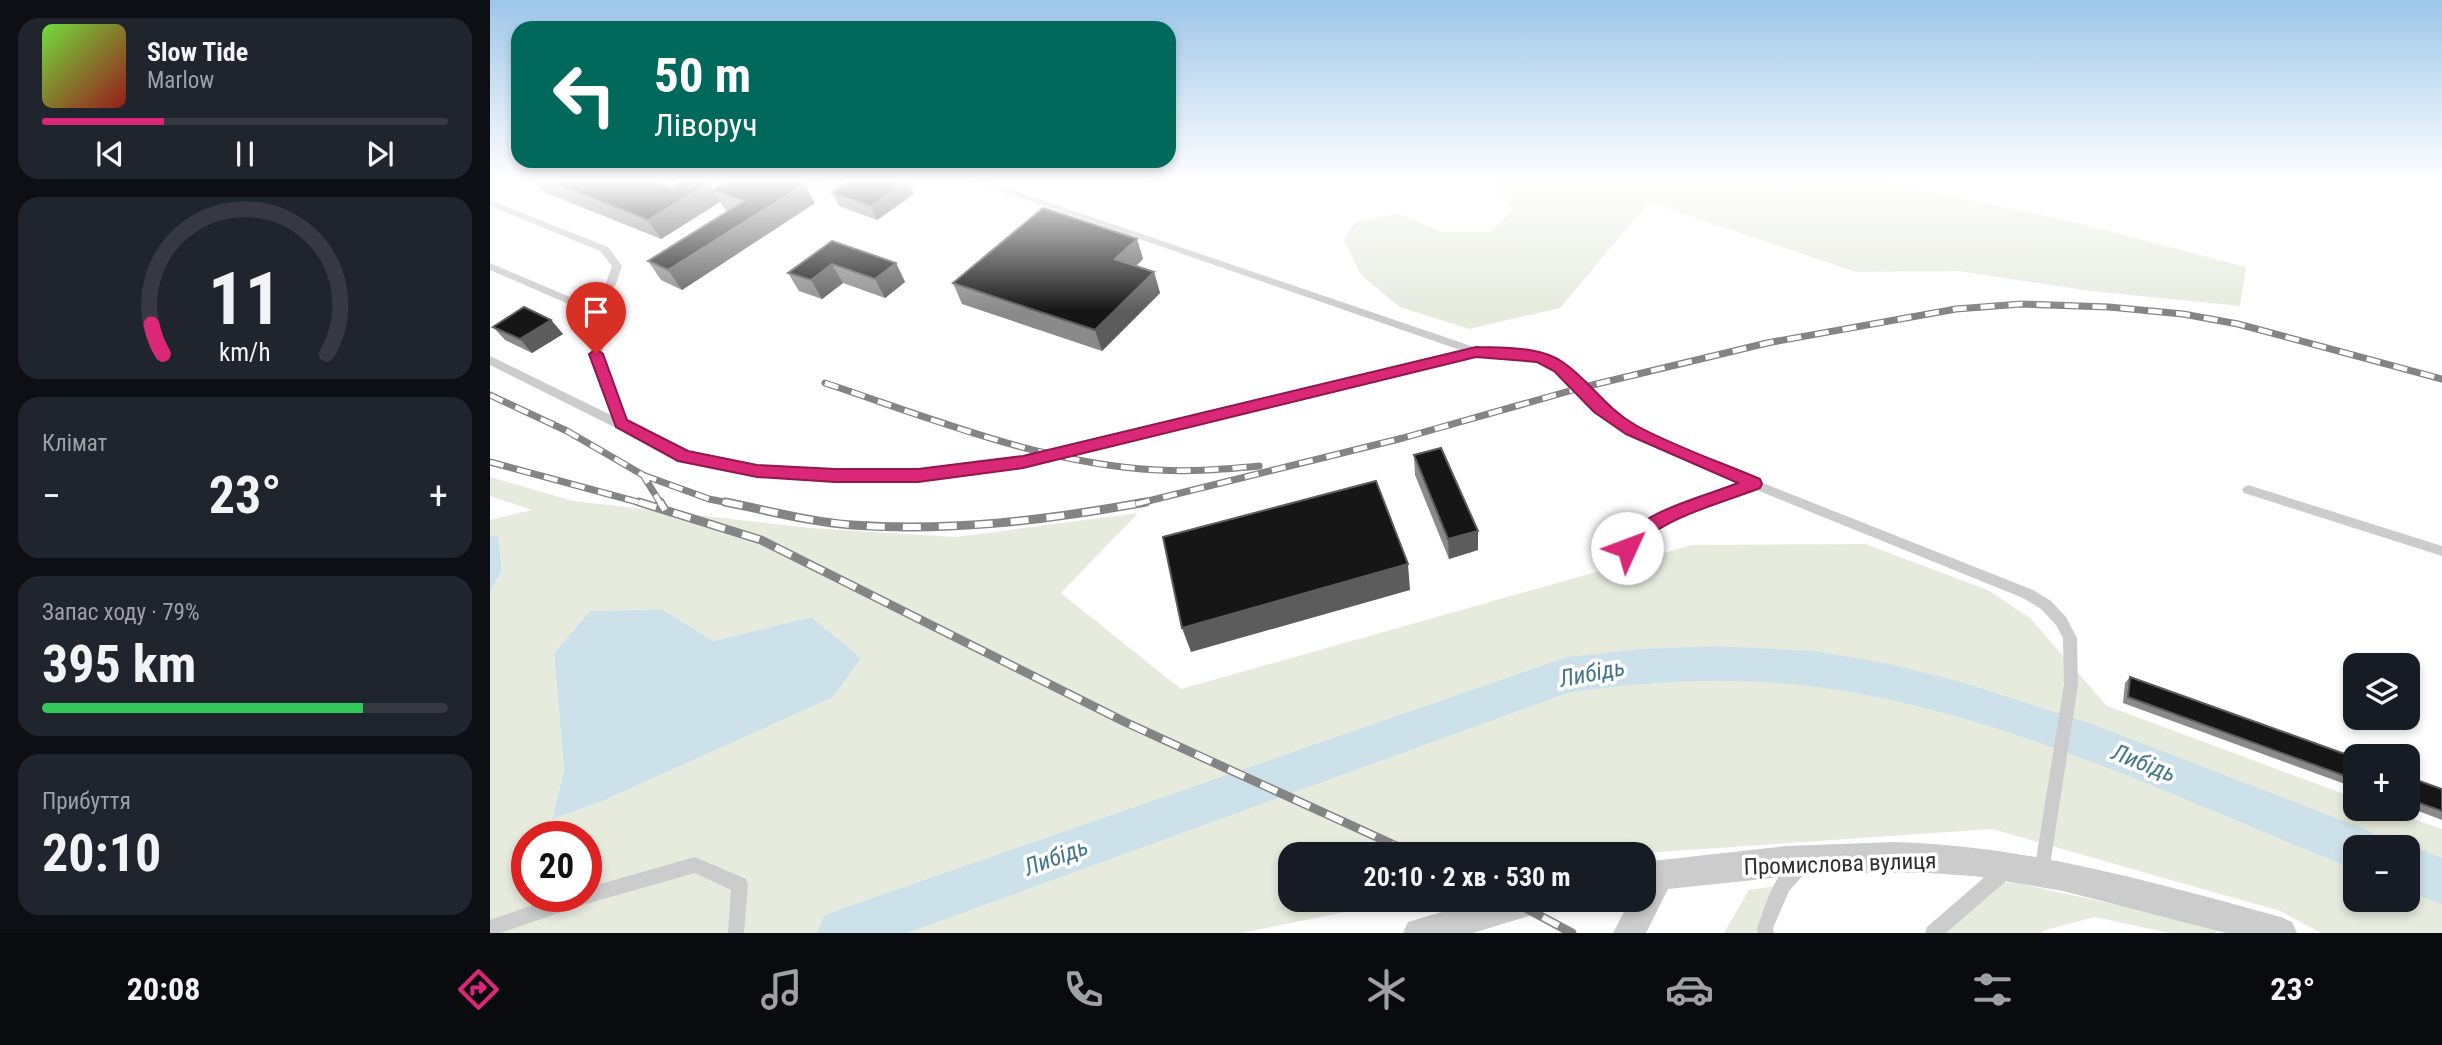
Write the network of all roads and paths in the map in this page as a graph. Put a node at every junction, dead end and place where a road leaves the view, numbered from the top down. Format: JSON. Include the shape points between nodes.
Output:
{"nodes":[{"id":1,"x":542,"y":224,"type":"edge"},
{"id":2,"x":1101,"y":224,"type":"edge"},
{"id":3,"x":490,"y":266,"type":"edge"},
{"id":4,"x":592,"y":310,"type":"junction"},
{"id":5,"x":1476,"y":352,"type":"junction"},
{"id":6,"x":490,"y":360,"type":"edge"},
{"id":7,"x":621,"y":423,"type":"junction"},
{"id":8,"x":1754,"y":484,"type":"junction"},
{"id":9,"x":2248,"y":490,"type":"dead end"},
{"id":10,"x":2442,"y":551,"type":"edge"},
{"id":11,"x":1618,"y":560,"type":"dead end"},
{"id":12,"x":2055,"y":776,"type":"joint"},
{"id":13,"x":1805,"y":860,"type":"junction"},
{"id":14,"x":2007,"y":868,"type":"junction"},
{"id":15,"x":2042,"y":872,"type":"junction"},
{"id":16,"x":1656,"y":875,"type":"edge"},
{"id":17,"x":602,"y":891,"type":"edge"},
{"id":18,"x":538,"y":912,"type":"edge"},
{"id":19,"x":1492,"y":912,"type":"edge"},
{"id":20,"x":1637,"y":912,"type":"edge"},
{"id":21,"x":490,"y":928,"type":"edge"},
{"id":22,"x":736,"y":933,"type":"edge"},
{"id":23,"x":1419,"y":933,"type":"edge"},
{"id":24,"x":1629,"y":933,"type":"edge"},
{"id":25,"x":1766,"y":933,"type":"edge"},
{"id":26,"x":1933,"y":933,"type":"edge"},
{"id":27,"x":2281,"y":933,"type":"edge"}],
"edges":[{"from":1,"to":4,"type":"lane","via":[[604,248],[617,266],[611,284]]},
{"from":2,"to":5,"type":"lane"},
{"from":3,"to":4,"type":"lane"},
{"from":4,"to":7,"type":"lane","via":[[602,331],[596,354]]},
{"from":5,"to":7,"type":"lane","via":[[1023,462],[918,475],[757,471],[684,457]]},
{"from":5,"to":8,"type":"lane","via":[[1508,351],[1560,367],[1599,408],[1632,430]]},
{"from":6,"to":7,"type":"lane"},
{"from":8,"to":11,"type":"lane","via":[[1655,522],[1635,535]]},
{"from":8,"to":12,"type":"lane","via":[[2037,599],[2061,621],[2070,638],[2071,685]]},
{"from":9,"to":10,"type":"lane"},
{"from":12,"to":15,"type":"lane"},
{"from":13,"to":14,"type":"street","name":"Промислова вулиця","via":[[1929,858]]},
{"from":13,"to":16,"type":"street","name":"Промислова вулиця"},
{"from":13,"to":25,"type":"lane","via":[[1783,885]]},
{"from":14,"to":15,"type":"street","name":"Промислова вулиця"},
{"from":14,"to":26,"type":"lane"},
{"from":15,"to":27,"type":"street","name":"Промислова вулиця"},
{"from":17,"to":22,"type":"lane","via":[[695,865],[740,885]]},
{"from":18,"to":21,"type":"lane"},
{"from":19,"to":23,"type":"street"},
{"from":20,"to":24,"type":"street"}]}
